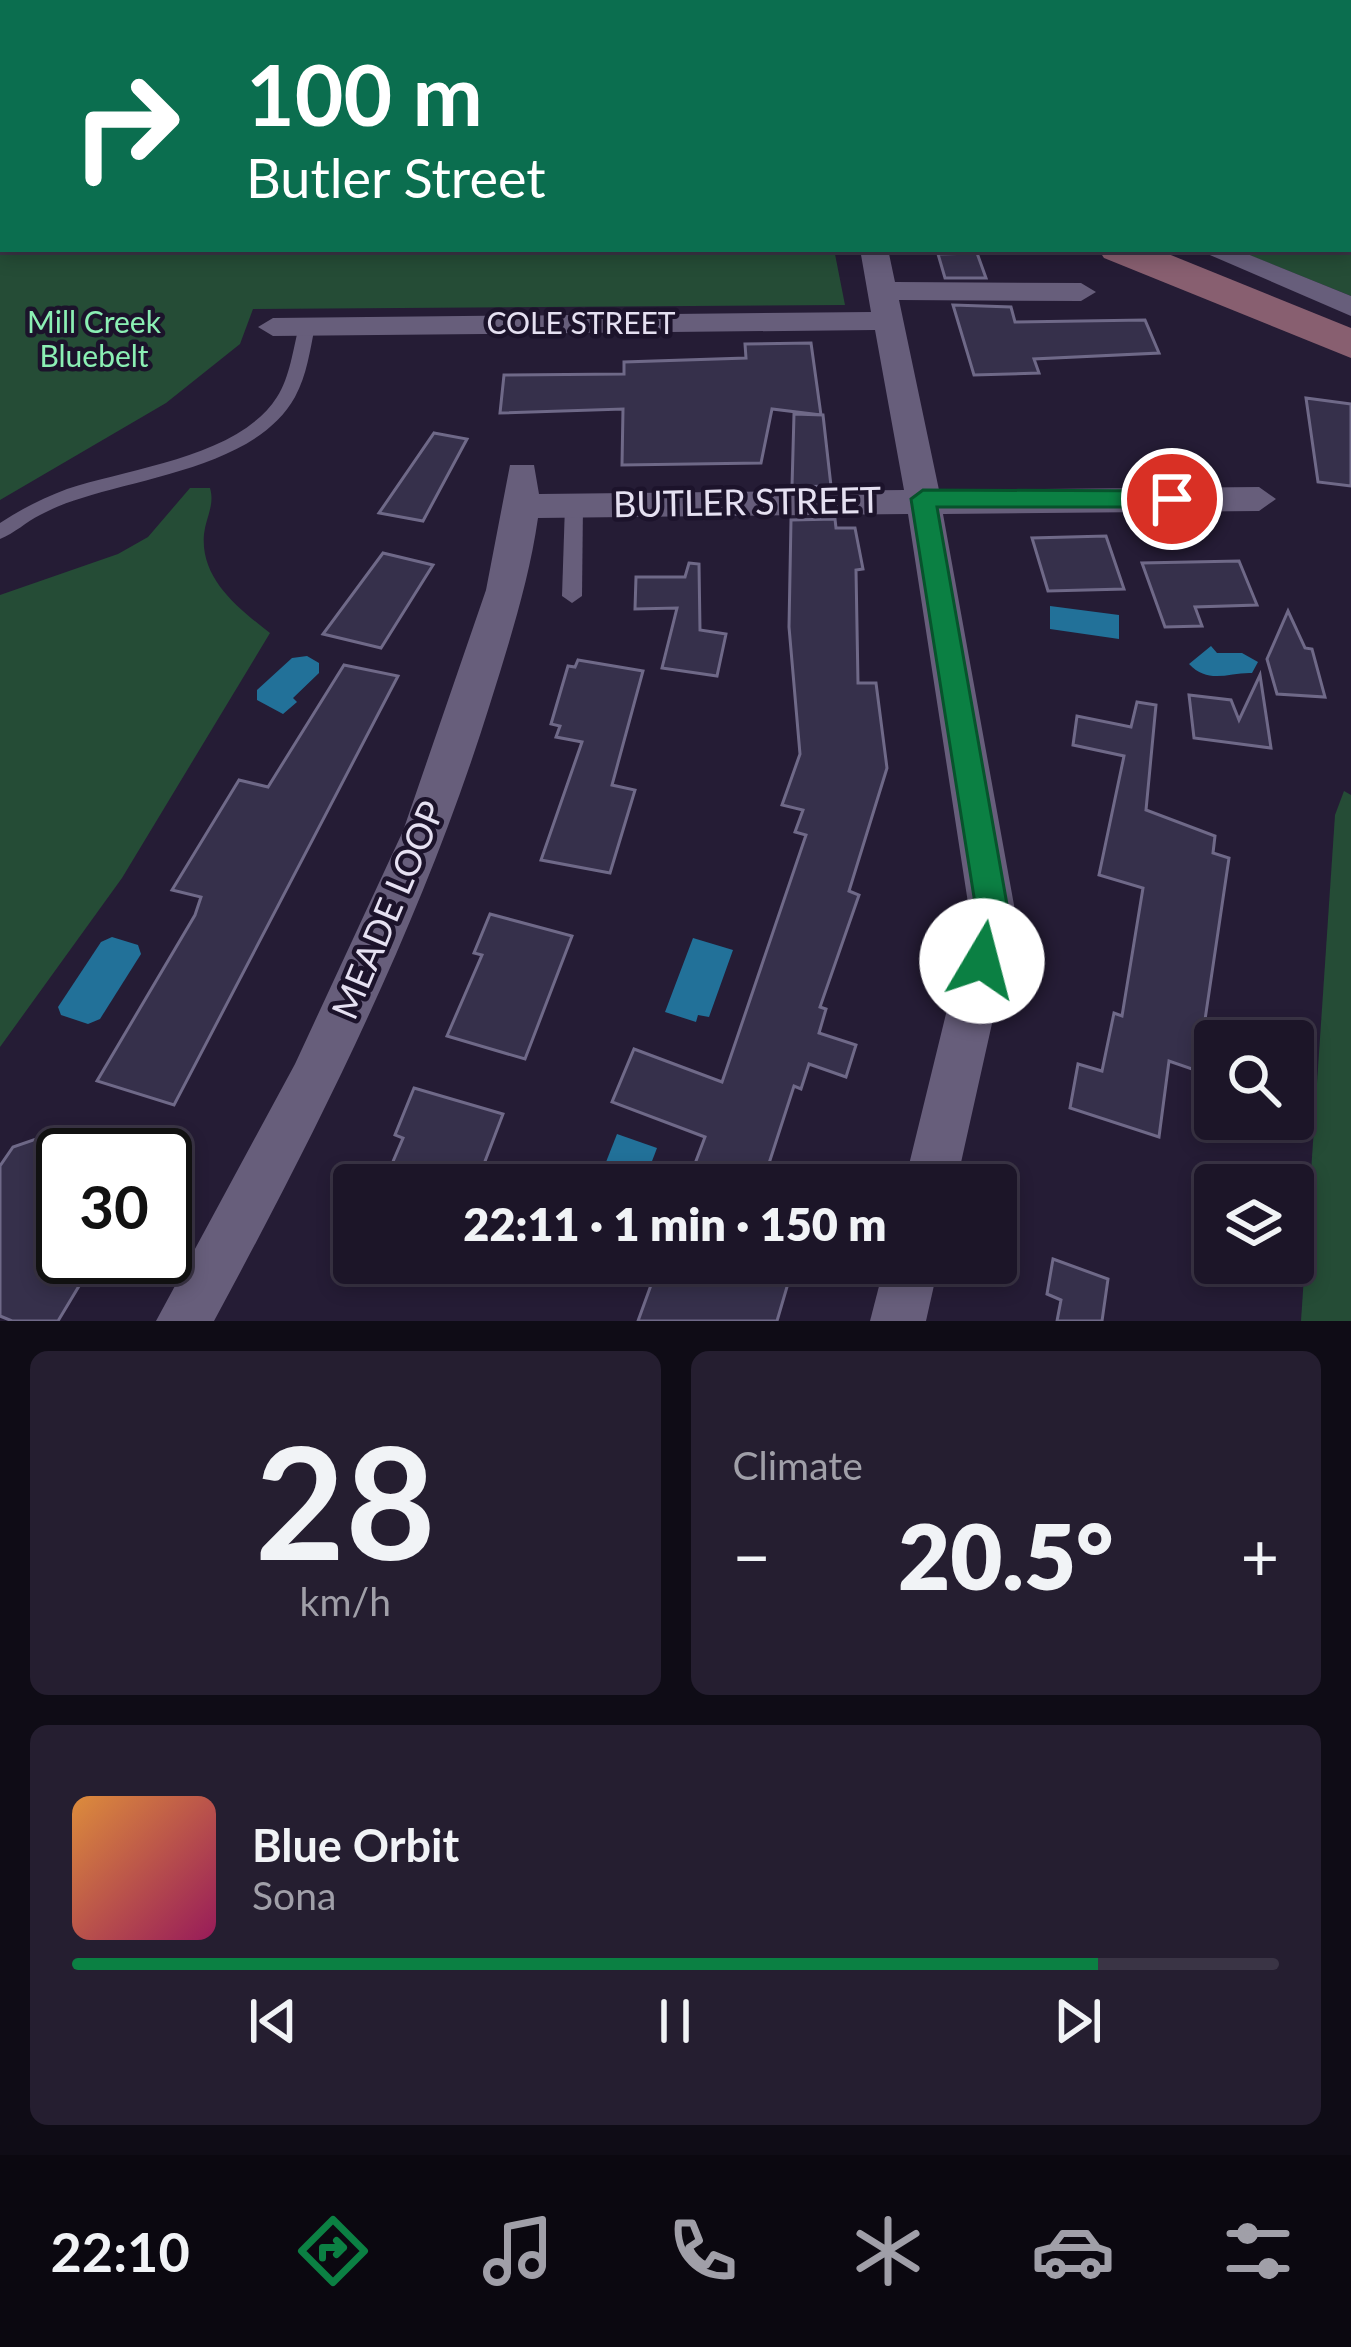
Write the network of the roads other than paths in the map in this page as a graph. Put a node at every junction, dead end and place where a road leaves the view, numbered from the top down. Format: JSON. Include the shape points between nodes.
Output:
{"nodes":[{"id":1,"x":875,"y":252,"type":"edge"},
{"id":2,"x":1130,"y":252,"type":"edge"},
{"id":3,"x":1214,"y":252,"type":"edge"},
{"id":4,"x":1262,"y":289,"type":"junction"},
{"id":5,"x":1081,"y":292,"type":"dead end"},
{"id":6,"x":886,"y":306,"type":"junction"},
{"id":7,"x":1351,"y":308,"type":"edge"},
{"id":8,"x":307,"y":326,"type":"junction"},
{"id":9,"x":273,"y":327,"type":"dead end"},
{"id":10,"x":1351,"y":344,"type":"edge"},
{"id":11,"x":523,"y":489,"type":"joint"},
{"id":12,"x":923,"y":499,"type":"junction"},
{"id":13,"x":1259,"y":499,"type":"dead end"},
{"id":14,"x":574,"y":505,"type":"junction"},
{"id":15,"x":0,"y":532,"type":"edge"},
{"id":16,"x":572,"y":596,"type":"dead end"},
{"id":17,"x":935,"y":1164,"type":"edge"},
{"id":18,"x":907,"y":1284,"type":"edge"},
{"id":19,"x":184,"y":1321,"type":"edge"},
{"id":20,"x":898,"y":1321,"type":"edge"}],
"edges":[{"from":1,"to":6,"type":"street"},
{"from":2,"to":4,"type":"street"},
{"from":3,"to":4,"type":"street"},
{"from":4,"to":7,"type":"street"},
{"from":4,"to":10,"type":"street"},
{"from":5,"to":6,"type":"street","name":"COLE STREET"},
{"from":6,"to":8,"type":"street","name":"COLE STREET"},
{"from":6,"to":12,"type":"street"},
{"from":8,"to":9,"type":"street","name":"COLE STREET"},
{"from":8,"to":15,"type":"lane","via":[[292,386],[262,425],[213,451],[47,500]]},
{"from":11,"to":14,"type":"street","name":"BUTLER STREET"},
{"from":11,"to":19,"type":"street","name":"MEADE LOOP","via":[[473,698],[428,823],[265,1176]]},
{"from":12,"to":13,"type":"street","name":"BUTLER STREET"},
{"from":12,"to":14,"type":"street","name":"BUTLER STREET"},
{"from":12,"to":17,"type":"street","via":[[993,916]]},
{"from":14,"to":16,"type":"lane"},
{"from":18,"to":20,"type":"street"}]}
